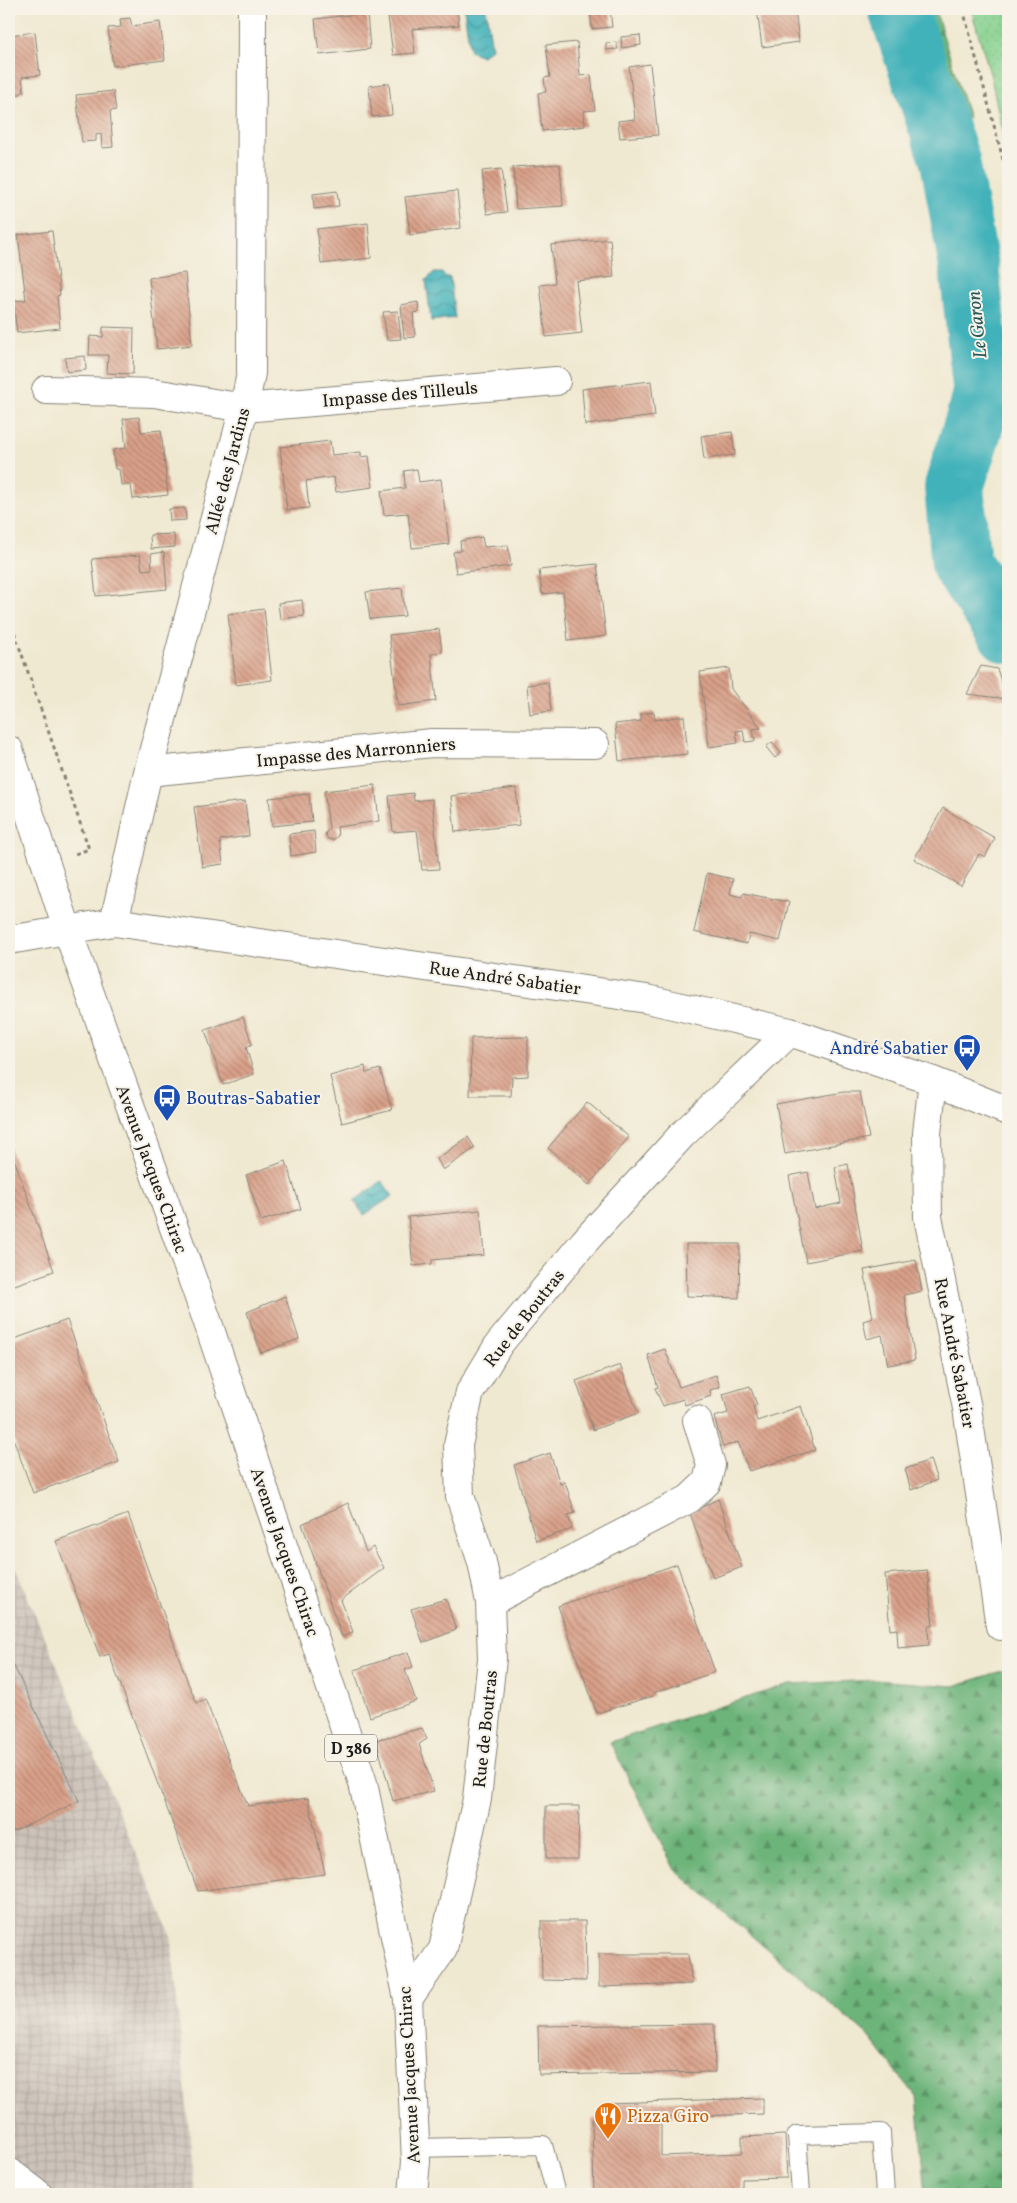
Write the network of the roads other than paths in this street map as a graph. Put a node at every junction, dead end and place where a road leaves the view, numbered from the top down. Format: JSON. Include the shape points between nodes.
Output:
{"nodes":[{"id":1,"x":252,"y":9,"type":"edge"},
{"id":2,"x":556,"y":381,"type":"dead end"},
{"id":3,"x":46,"y":390,"type":"dead end"},
{"id":4,"x":244,"y":408,"type":"junction"},
{"id":5,"x":595,"y":744,"type":"dead end"},
{"id":6,"x":9,"y":750,"type":"edge"},
{"id":7,"x":148,"y":772,"type":"junction"},
{"id":8,"x":114,"y":922,"type":"junction"},
{"id":9,"x":67,"y":929,"type":"junction"},
{"id":10,"x":9,"y":940,"type":"edge"},
{"id":11,"x":790,"y":1032,"type":"junction"},
{"id":12,"x":934,"y":1081,"type":"junction"},
{"id":13,"x":1008,"y":1111,"type":"edge"},
{"id":14,"x":698,"y":1420,"type":"dead end"},
{"id":15,"x":490,"y":1602,"type":"junction"},
{"id":16,"x":1000,"y":1626,"type":"dead end"},
{"id":17,"x":408,"y":1999,"type":"junction"},
{"id":18,"x":416,"y":2148,"type":"junction"},
{"id":19,"x":9,"y":2172,"type":"edge"},
{"id":20,"x":38,"y":2194,"type":"edge"},
{"id":21,"x":413,"y":2194,"type":"edge"},
{"id":22,"x":556,"y":2194,"type":"edge"},
{"id":23,"x":801,"y":2194,"type":"edge"},
{"id":24,"x":885,"y":2194,"type":"edge"}],
"edges":[{"from":1,"to":4,"type":"street","name":"Allée des Jardins","via":[[250,373]]},
{"from":2,"to":4,"type":"street","name":"Impasse des Tilleuls"},
{"from":3,"to":4,"type":"street","name":"Impasse des Tilleuls","via":[[154,393]]},
{"from":4,"to":7,"type":"street","name":"Allée des Jardins"},
{"from":5,"to":7,"type":"street","name":"Impasse des Marronniers","via":[[432,743]]},
{"from":6,"to":9,"type":"street","number":"D 386"},
{"from":7,"to":8,"type":"street","name":"Allée des Jardins"},
{"from":8,"to":9,"type":"street","name":"Rue André Sabatier"},
{"from":8,"to":11,"type":"street","name":"Rue André Sabatier","via":[[647,999]]},
{"from":9,"to":10,"type":"street","name":"Rue André Sabatier"},
{"from":9,"to":17,"type":"street","name":"Avenue Jacques Chirac","number":"D 386","via":[[206,1320],[363,1783]]},
{"from":11,"to":12,"type":"street","name":"Rue André Sabatier"},
{"from":11,"to":15,"type":"street","name":"Rue de Boutras","via":[[682,1135],[584,1242],[499,1344],[470,1392],[458,1445],[460,1496],[482,1562]]},
{"from":12,"to":13,"type":"street","name":"Rue André Sabatier"},
{"from":12,"to":16,"type":"street","name":"Rue André Sabatier","via":[[927,1134],[928,1217],[967,1408]]},
{"from":14,"to":15,"type":"street","via":[[711,1465],[707,1482],[689,1500]]},
{"from":15,"to":17,"type":"street","name":"Rue de Boutras","via":[[492,1659],[477,1800],[443,1949]]},
{"from":17,"to":18,"type":"street","name":"Avenue Jacques Chirac","number":"D 386"},
{"from":18,"to":21,"type":"street","name":"Avenue Jacques Chirac","number":"D 386"},
{"from":18,"to":22,"type":"lane","via":[[543,2144]]},
{"from":19,"to":20,"type":"street"},
{"from":23,"to":24,"type":"lane","via":[[797,2135],[881,2133]]}]}
